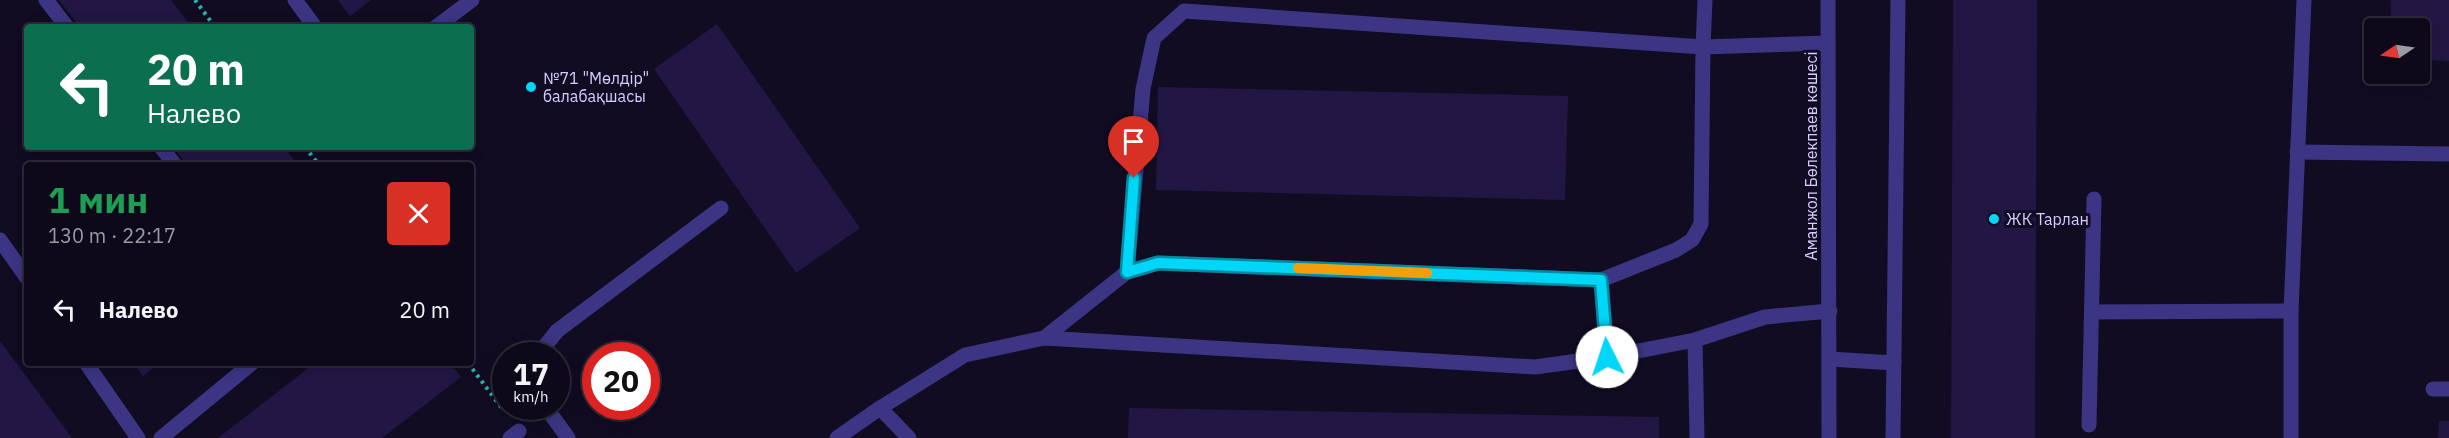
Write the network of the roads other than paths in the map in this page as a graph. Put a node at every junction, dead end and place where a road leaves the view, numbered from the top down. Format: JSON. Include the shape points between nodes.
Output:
{"nodes":[{"id":1,"x":46,"y":0,"type":"edge"},
{"id":2,"x":295,"y":0,"type":"edge"},
{"id":3,"x":472,"y":0,"type":"edge"},
{"id":4,"x":1705,"y":0,"type":"edge"},
{"id":5,"x":1828,"y":0,"type":"edge"},
{"id":6,"x":1898,"y":0,"type":"edge"},
{"id":7,"x":2304,"y":0,"type":"edge"},
{"id":8,"x":66,"y":24,"type":"edge"},
{"id":9,"x":313,"y":24,"type":"edge"},
{"id":10,"x":440,"y":24,"type":"edge"},
{"id":11,"x":1828,"y":43,"type":"junction"},
{"id":12,"x":1703,"y":47,"type":"junction"},
{"id":13,"x":163,"y":150,"type":"edge"},
{"id":14,"x":2297,"y":152,"type":"junction"},
{"id":15,"x":2449,"y":153,"type":"edge"},
{"id":16,"x":173,"y":162,"type":"edge"},
{"id":17,"x":2094,"y":199,"type":"dead end"},
{"id":18,"x":721,"y":208,"type":"dead end"},
{"id":19,"x":0,"y":240,"type":"edge"},
{"id":20,"x":1127,"y":272,"type":"junction"},
{"id":21,"x":24,"y":275,"type":"edge"},
{"id":22,"x":1601,"y":280,"type":"junction"},
{"id":23,"x":1830,"y":311,"type":"junction"},
{"id":24,"x":2291,"y":311,"type":"junction"},
{"id":25,"x":2092,"y":312,"type":"junction"},
{"id":26,"x":1044,"y":338,"type":"junction"},
{"id":27,"x":1695,"y":340,"type":"junction"},
{"id":28,"x":549,"y":342,"type":"edge"},
{"id":29,"x":1607,"y":357,"type":"junction"},
{"id":30,"x":1830,"y":359,"type":"junction"},
{"id":31,"x":1894,"y":363,"type":"junction"},
{"id":32,"x":88,"y":366,"type":"edge"},
{"id":33,"x":248,"y":366,"type":"edge"},
{"id":34,"x":880,"y":408,"type":"junction"},
{"id":35,"x":555,"y":420,"type":"edge"},
{"id":36,"x":2089,"y":425,"type":"dead end"},
{"id":37,"x":138,"y":438,"type":"edge"},
{"id":38,"x":161,"y":438,"type":"edge"},
{"id":39,"x":568,"y":438,"type":"edge"},
{"id":40,"x":837,"y":438,"type":"edge"},
{"id":41,"x":909,"y":438,"type":"edge"},
{"id":42,"x":1697,"y":438,"type":"edge"},
{"id":43,"x":1829,"y":438,"type":"edge"},
{"id":44,"x":1893,"y":438,"type":"edge"},
{"id":45,"x":2291,"y":438,"type":"edge"}],
"edges":[{"from":1,"to":8,"type":"lane"},
{"from":2,"to":9,"type":"lane"},
{"from":3,"to":10,"type":"lane"},
{"from":4,"to":12,"type":"lane"},
{"from":5,"to":11,"type":"lane","name":"Аманжол Бөлекпаев көшесі"},
{"from":6,"to":31,"type":"lane"},
{"from":7,"to":14,"type":"lane"},
{"from":11,"to":12,"type":"lane"},
{"from":11,"to":23,"type":"lane","name":"Аманжол Бөлекпаев көшесі"},
{"from":12,"to":20,"type":"lane","via":[[1184,11],[1154,38],[1143,89]]},
{"from":12,"to":22,"type":"lane","via":[[1701,224],[1692,240],[1676,250]]},
{"from":13,"to":16,"type":"lane"},
{"from":14,"to":15,"type":"lane"},
{"from":14,"to":24,"type":"lane"},
{"from":17,"to":25,"type":"lane"},
{"from":18,"to":28,"type":"lane","via":[[558,331]]},
{"from":19,"to":21,"type":"lane"},
{"from":20,"to":22,"type":"lane","via":[[1158,263]]},
{"from":20,"to":26,"type":"lane"},
{"from":22,"to":29,"type":"lane"},
{"from":23,"to":27,"type":"lane","via":[[1765,317]]},
{"from":23,"to":30,"type":"lane","name":"Аманжол Бөлекпаев көшесі"},
{"from":24,"to":25,"type":"lane"},
{"from":24,"to":45,"type":"lane"},
{"from":25,"to":36,"type":"lane"},
{"from":26,"to":29,"type":"lane","via":[[1535,367]]},
{"from":26,"to":34,"type":"lane","via":[[965,355]]},
{"from":27,"to":29,"type":"lane"},
{"from":27,"to":42,"type":"lane"},
{"from":30,"to":31,"type":"lane"},
{"from":30,"to":43,"type":"lane","name":"Аманжол Бөлекпаев көшесі"},
{"from":31,"to":44,"type":"lane"},
{"from":32,"to":37,"type":"lane"},
{"from":33,"to":38,"type":"lane"},
{"from":34,"to":40,"type":"lane"},
{"from":34,"to":41,"type":"lane"},
{"from":35,"to":39,"type":"lane"}]}
